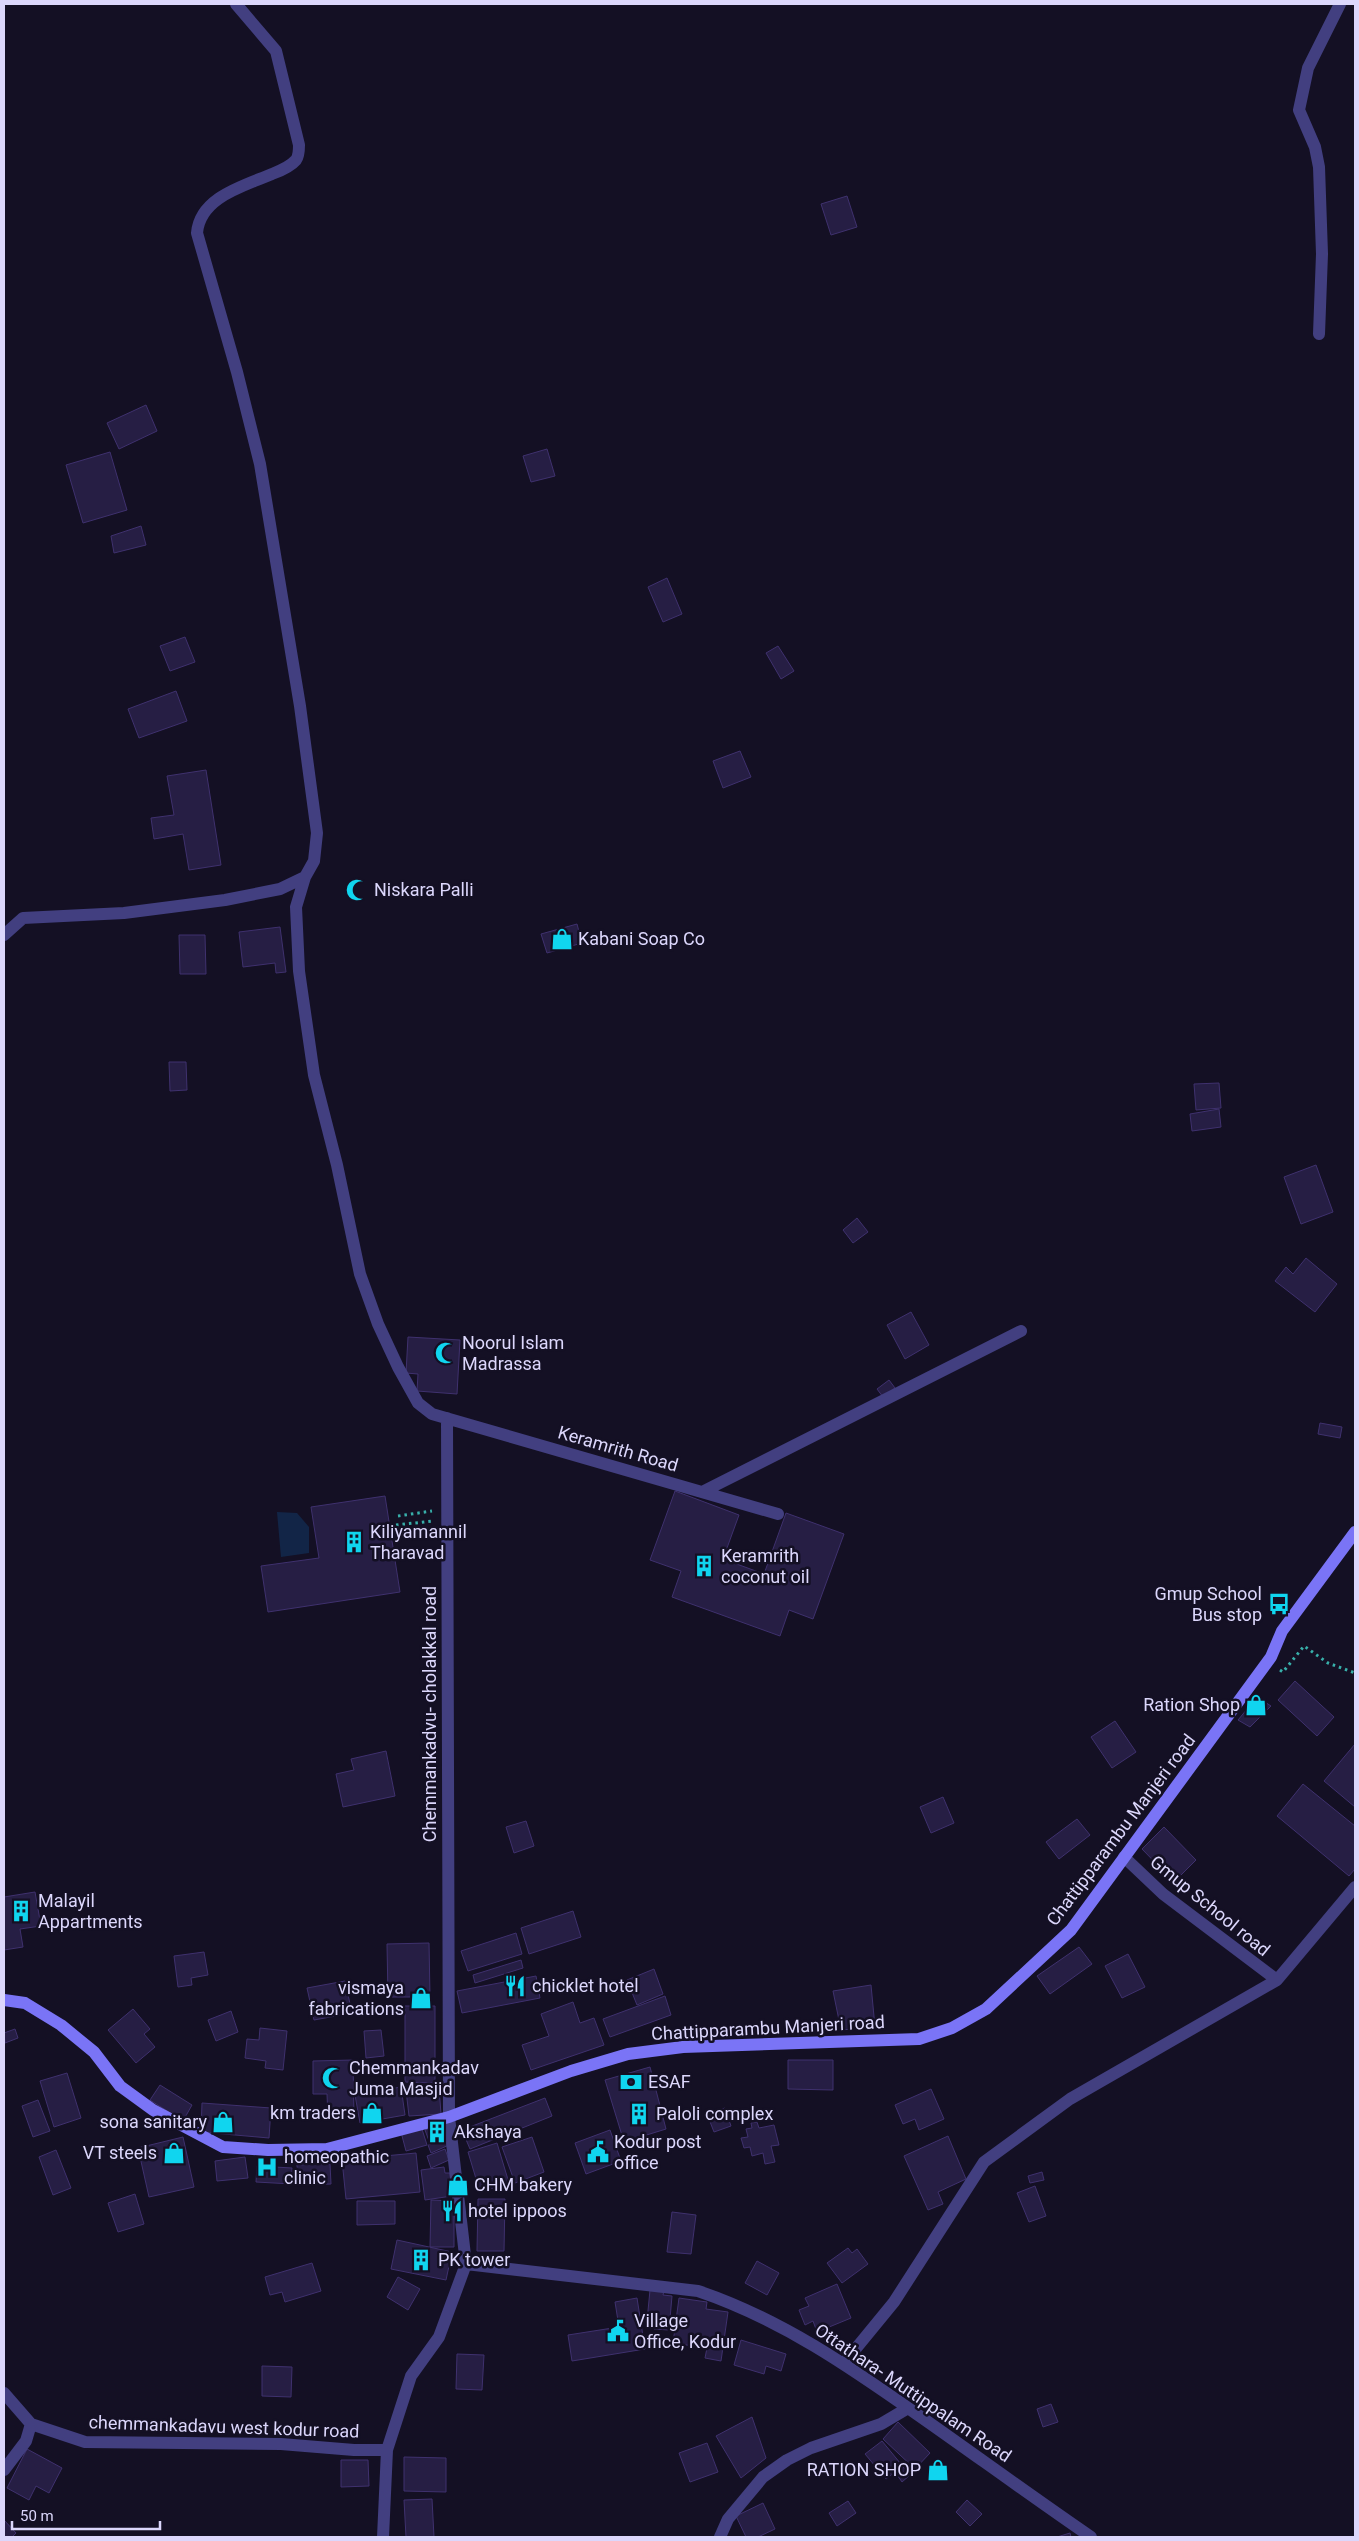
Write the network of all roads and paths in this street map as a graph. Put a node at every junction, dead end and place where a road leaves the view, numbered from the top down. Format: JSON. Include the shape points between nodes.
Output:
{"nodes":[{"id":1,"x":236,"y":4,"type":"edge"},
{"id":2,"x":1340,"y":4,"type":"edge"},
{"id":3,"x":1319,"y":334,"type":"dead end"},
{"id":4,"x":305,"y":876,"type":"junction"},
{"id":5,"x":4,"y":935,"type":"edge"},
{"id":6,"x":1021,"y":1330,"type":"dead end"},
{"id":7,"x":447,"y":1418,"type":"junction"},
{"id":8,"x":702,"y":1492,"type":"junction"},
{"id":9,"x":447,"y":1514,"type":"junction"},
{"id":10,"x":778,"y":1514,"type":"dead end"},
{"id":11,"x":398,"y":1516,"type":"dead end"},
{"id":12,"x":396,"y":1525,"type":"dead end"},
{"id":13,"x":1355,"y":1532,"type":"edge"},
{"id":14,"x":1267,"y":1663,"type":"junction"},
{"id":15,"x":1355,"y":1673,"type":"edge"},
{"id":16,"x":1124,"y":1857,"type":"junction"},
{"id":17,"x":1355,"y":1887,"type":"edge"},
{"id":18,"x":1277,"y":1980,"type":"junction"},
{"id":19,"x":4,"y":2000,"type":"edge"},
{"id":20,"x":449,"y":2117,"type":"junction"},
{"id":21,"x":466,"y":2264,"type":"junction"},
{"id":22,"x":844,"y":2362,"type":"junction"},
{"id":23,"x":4,"y":2393,"type":"edge"},
{"id":24,"x":908,"y":2408,"type":"junction"},
{"id":25,"x":31,"y":2424,"type":"junction"},
{"id":26,"x":388,"y":2450,"type":"junction"},
{"id":27,"x":4,"y":2470,"type":"edge"},
{"id":28,"x":382,"y":2537,"type":"edge"},
{"id":29,"x":720,"y":2537,"type":"edge"},
{"id":30,"x":1091,"y":2537,"type":"edge"}],
"edges":[{"from":1,"to":4,"type":"street","via":[[276,51],[299,145],[298,155],[283,169],[208,206],[198,222],[197,233],[238,372],[260,464],[299,697],[317,834],[314,862]]},
{"from":2,"to":3,"type":"street","via":[[1308,68],[1299,110],[1315,147],[1319,166],[1322,254]]},
{"from":4,"to":5,"type":"street","via":[[280,889],[225,900],[124,913],[23,918]]},
{"from":4,"to":7,"type":"street","via":[[296,907],[299,971],[314,1075],[360,1274],[378,1324],[418,1403],[432,1414]]},
{"from":6,"to":8,"type":"street"},
{"from":7,"to":8,"type":"street","name":"Keramrith Road"},
{"from":7,"to":9,"type":"street","name":"Chemmankadvu- cholakkal road"},
{"from":8,"to":10,"type":"street","name":"Keramrith Road"},
{"from":9,"to":11,"type":"path"},
{"from":9,"to":12,"type":"path"},
{"from":9,"to":20,"type":"street","name":"Chemmankadvu- cholakkal road"},
{"from":13,"to":14,"type":"main road","name":"Chattipparambu Manjeri road","via":[[1282,1631]]},
{"from":14,"to":15,"type":"path","via":[[1284,1672],[1304,1646],[1328,1663]]},
{"from":14,"to":16,"type":"main road","name":"Chattipparambu Manjeri road"},
{"from":16,"to":18,"type":"street","name":"Gmup School road","via":[[1163,1894]]},
{"from":16,"to":20,"type":"main road","name":"Chattipparambu Manjeri road","via":[[1071,1930],[986,2010],[952,2028],[919,2039],[692,2047],[628,2054]]},
{"from":17,"to":18,"type":"street"},
{"from":18,"to":22,"type":"street","via":[[1070,2099],[984,2162],[894,2302]]},
{"from":19,"to":20,"type":"main road","name":"Chattipparambu Manjeri road","via":[[25,2004],[62,2025],[94,2052],[120,2086],[153,2110],[223,2147],[328,2149]]},
{"from":20,"to":21,"type":"street"},
{"from":21,"to":22,"type":"street","name":"Ottathara- Muttippalam Road","via":[[698,2291],[734,2303],[778,2324]]},
{"from":21,"to":26,"type":"street","via":[[439,2337],[411,2376]]},
{"from":22,"to":24,"type":"street","name":"Ottathara- Muttippalam Road"},
{"from":23,"to":25,"type":"street"},
{"from":24,"to":29,"type":"street","via":[[880,2424],[786,2460],[763,2478],[728,2519]]},
{"from":24,"to":30,"type":"street","name":"Ottathara- Muttippalam Road"},
{"from":25,"to":26,"type":"street","name":"chemmankadavu west kodur road","via":[[85,2442],[281,2444]]},
{"from":25,"to":27,"type":"street","via":[[26,2441]]},
{"from":26,"to":28,"type":"street"}]}
